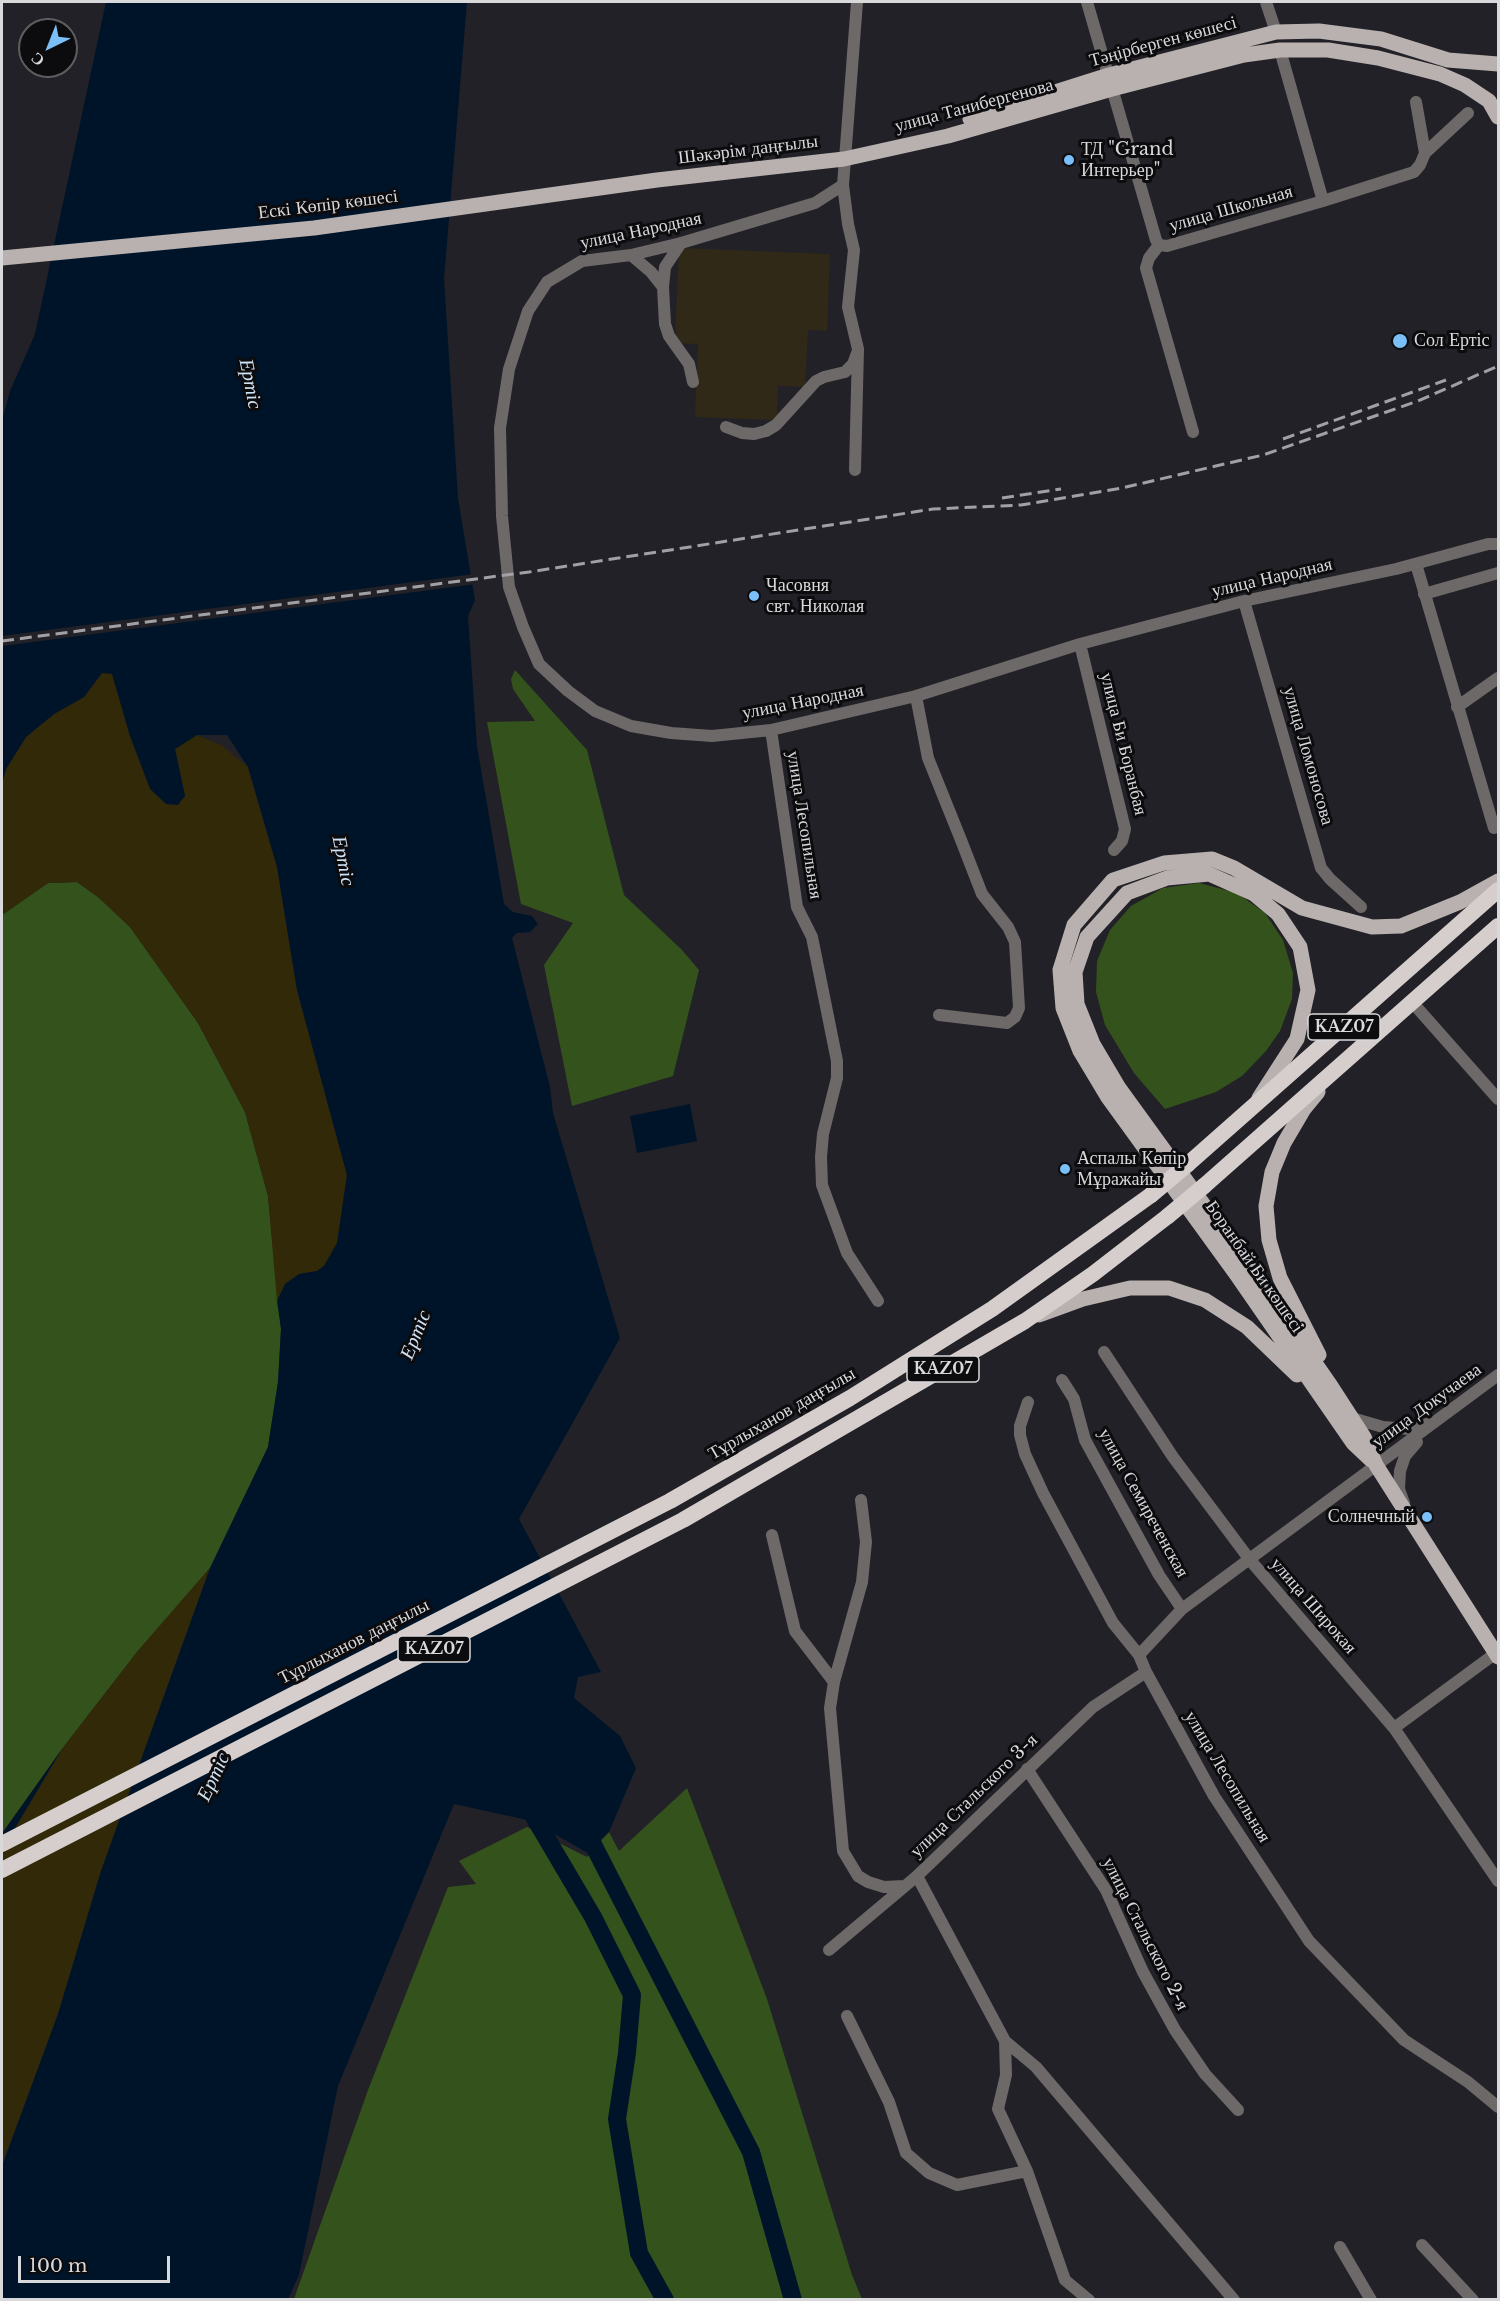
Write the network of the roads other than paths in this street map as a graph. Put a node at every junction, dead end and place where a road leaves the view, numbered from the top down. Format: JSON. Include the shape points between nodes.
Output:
{"nodes":[{"id":1,"x":857,"y":2,"type":"edge"},
{"id":2,"x":1087,"y":2,"type":"edge"},
{"id":3,"x":1266,"y":2,"type":"edge"},
{"id":4,"x":1276,"y":32,"type":"junction"},
{"id":5,"x":1280,"y":50,"type":"junction"},
{"id":6,"x":1498,"y":64,"type":"edge"},
{"id":7,"x":1110,"y":82,"type":"junction"},
{"id":8,"x":1416,"y":102,"type":"dead end"},
{"id":9,"x":1468,"y":113,"type":"dead end"},
{"id":10,"x":1498,"y":117,"type":"edge"},
{"id":11,"x":1425,"y":153,"type":"junction"},
{"id":12,"x":844,"y":159,"type":"junction"},
{"id":13,"x":657,"y":180,"type":"joint"},
{"id":14,"x":843,"y":185,"type":"junction"},
{"id":15,"x":1323,"y":201,"type":"junction"},
{"id":16,"x":681,"y":243,"type":"junction"},
{"id":17,"x":1159,"y":245,"type":"junction"},
{"id":18,"x":631,"y":255,"type":"junction"},
{"id":19,"x":2,"y":258,"type":"edge"},
{"id":20,"x":663,"y":287,"type":"junction"},
{"id":21,"x":858,"y":349,"type":"junction"},
{"id":22,"x":693,"y":382,"type":"dead end"},
{"id":23,"x":726,"y":427,"type":"dead end"},
{"id":24,"x":1194,"y":432,"type":"dead end"},
{"id":25,"x":855,"y":470,"type":"dead end"},
{"id":26,"x":1498,"y":535,"type":"edge"},
{"id":27,"x":1493,"y":544,"type":"edge"},
{"id":28,"x":1416,"y":564,"type":"junction"},
{"id":29,"x":1498,"y":573,"type":"edge"},
{"id":30,"x":1424,"y":594,"type":"junction"},
{"id":31,"x":1244,"y":601,"type":"junction"},
{"id":32,"x":1080,"y":644,"type":"junction"},
{"id":33,"x":1498,"y":678,"type":"edge"},
{"id":34,"x":916,"y":696,"type":"junction"},
{"id":35,"x":1457,"y":707,"type":"junction"},
{"id":36,"x":771,"y":730,"type":"junction"},
{"id":37,"x":1494,"y":828,"type":"dead end"},
{"id":38,"x":1114,"y":850,"type":"dead end"},
{"id":39,"x":1232,"y":874,"type":"junction"},
{"id":40,"x":1498,"y":881,"type":"edge"},
{"id":41,"x":1498,"y":890,"type":"edge"},
{"id":42,"x":1361,"y":907,"type":"dead end"},
{"id":43,"x":1498,"y":926,"type":"edge"},
{"id":44,"x":1412,"y":1002,"type":"junction"},
{"id":45,"x":939,"y":1015,"type":"dead end"},
{"id":46,"x":1342,"y":1063,"type":"junction"},
{"id":47,"x":1498,"y":1099,"type":"edge"},
{"id":48,"x":1250,"y":1110,"type":"junction"},
{"id":49,"x":878,"y":1301,"type":"dead end"},
{"id":50,"x":1025,"y":1321,"type":"junction"},
{"id":51,"x":1104,"y":1352,"type":"dead end"},
{"id":52,"x":1062,"y":1380,"type":"dead end"},
{"id":53,"x":1496,"y":1382,"type":"edge"},
{"id":54,"x":1331,"y":1386,"type":"junction"},
{"id":55,"x":1320,"y":1397,"type":"junction"},
{"id":56,"x":1028,"y":1402,"type":"dead end"},
{"id":57,"x":1352,"y":1418,"type":"junction"},
{"id":58,"x":1440,"y":1420,"type":"junction"},
{"id":59,"x":1376,"y":1465,"type":"junction"},
{"id":60,"x":861,"y":1500,"type":"dead end"},
{"id":61,"x":1408,"y":1516,"type":"junction"},
{"id":62,"x":772,"y":1535,"type":"dead end"},
{"id":63,"x":1250,"y":1560,"type":"junction"},
{"id":64,"x":1182,"y":1609,"type":"junction"},
{"id":65,"x":1139,"y":1655,"type":"junction"},
{"id":66,"x":1497,"y":1655,"type":"edge"},
{"id":67,"x":1146,"y":1672,"type":"junction"},
{"id":68,"x":834,"y":1682,"type":"junction"},
{"id":69,"x":1394,"y":1728,"type":"junction"},
{"id":70,"x":1027,"y":1769,"type":"junction"},
{"id":71,"x":2,"y":1844,"type":"edge"},
{"id":72,"x":2,"y":1870,"type":"edge"},
{"id":73,"x":917,"y":1876,"type":"junction"},
{"id":74,"x":1498,"y":1881,"type":"edge"},
{"id":75,"x":904,"y":1886,"type":"junction"},
{"id":76,"x":829,"y":1950,"type":"dead end"},
{"id":77,"x":847,"y":2016,"type":"dead end"},
{"id":78,"x":1005,"y":2041,"type":"junction"},
{"id":79,"x":1498,"y":2107,"type":"edge"},
{"id":80,"x":1238,"y":2110,"type":"dead end"},
{"id":81,"x":1027,"y":2171,"type":"junction"},
{"id":82,"x":1422,"y":2245,"type":"dead end"},
{"id":83,"x":1340,"y":2247,"type":"dead end"},
{"id":84,"x":1089,"y":2300,"type":"edge"},
{"id":85,"x":1234,"y":2300,"type":"edge"},
{"id":86,"x":1371,"y":2300,"type":"edge"},
{"id":87,"x":1473,"y":2300,"type":"edge"}],
"edges":[{"from":1,"to":12,"type":"street"},
{"from":2,"to":7,"type":"street","name":"улица Школьная"},
{"from":3,"to":4,"type":"street"},
{"from":4,"to":6,"type":"main road","name":"Тәңірберген көшесі","via":[[1319,31],[1381,39],[1448,60]]},
{"from":4,"to":7,"type":"main road","name":"Тәңірберген көшесі"},
{"from":5,"to":7,"type":"main road","name":"Тәңірберген көшесі"},
{"from":5,"to":10,"type":"main road","name":"Тәңірберген көшесі","via":[[1328,50],[1440,74],[1489,101]]},
{"from":5,"to":15,"type":"street"},
{"from":7,"to":12,"type":"main road","name":"улица Танибергенова","via":[[948,136]]},
{"from":7,"to":17,"type":"street","name":"улица Школьная"},
{"from":8,"to":11,"type":"street"},
{"from":9,"to":11,"type":"street","name":"улица Школьная"},
{"from":11,"to":15,"type":"street","name":"улица Школьная","via":[[1414,172]]},
{"from":12,"to":13,"type":"main road","name":"Шәкәрім даңғылы"},
{"from":12,"to":14,"type":"street"},
{"from":13,"to":19,"type":"main road","name":"Ескі Көпір көшесі","via":[[314,228]]},
{"from":14,"to":16,"type":"street","name":"улица Народная","via":[[815,203]]},
{"from":14,"to":21,"type":"street","via":[[854,250],[848,307]]},
{"from":15,"to":17,"type":"street","name":"улица Школьная","via":[[1167,246]]},
{"from":16,"to":18,"type":"street","name":"улица Народная"},
{"from":16,"to":20,"type":"street","via":[[665,267]]},
{"from":17,"to":24,"type":"street","via":[[1146,268]]},
{"from":18,"to":20,"type":"street"},
{"from":18,"to":36,"type":"street","name":"улица Народная","via":[[582,261],[547,282],[528,311],[509,369],[500,428],[509,587],[539,664],[595,711],[631,726],[671,733],[712,736]]},
{"from":20,"to":22,"type":"street","via":[[664,324],[689,364]]},
{"from":21,"to":23,"type":"street","via":[[845,372],[816,381],[766,431],[742,433]]},
{"from":21,"to":25,"type":"street"},
{"from":26,"to":27,"type":"street"},
{"from":27,"to":28,"type":"street","name":"улица Народная"},
{"from":28,"to":30,"type":"street"},
{"from":28,"to":31,"type":"street","name":"улица Народная"},
{"from":29,"to":30,"type":"street"},
{"from":30,"to":35,"type":"street"},
{"from":31,"to":32,"type":"street","name":"улица Народная"},
{"from":31,"to":42,"type":"street","name":"улица Ломоносова","via":[[1321,868]]},
{"from":32,"to":34,"type":"street","name":"улица Народная"},
{"from":32,"to":38,"type":"street","name":"улица Би Боранбая","via":[[1125,829]]},
{"from":33,"to":35,"type":"street"},
{"from":34,"to":36,"type":"street","name":"улица Народная"},
{"from":34,"to":45,"type":"street","via":[[928,758],[982,894],[1016,942],[1019,1008],[1015,1017],[1007,1023]]},
{"from":35,"to":37,"type":"street"},
{"from":36,"to":49,"type":"street","name":"улица Лесопильная","via":[[797,907],[812,937],[837,1061],[822,1146],[822,1185],[847,1253]]},
{"from":39,"to":40,"type":"main road","via":[[1302,908],[1372,927],[1401,926],[1460,902]]},
{"from":39,"to":48,"type":"main road","via":[[1278,914],[1300,947],[1308,990],[1297,1039]]},
{"from":39,"to":54,"type":"main road","name":"Боранбай Би көшесі","via":[[1167,878],[1127,893],[1087,938],[1075,972],[1077,1004],[1093,1044],[1119,1088]]},
{"from":39,"to":55,"type":"main road","name":"Боранбай Би көшесі","via":[[1212,859],[1164,863],[1113,880],[1074,925],[1060,970],[1063,1008],[1080,1051],[1107,1096]]},
{"from":41,"to":48,"type":"highway","name":"Тұрлыханов даңғылы","number":"KAZ07"},
{"from":43,"to":44,"type":"highway","number":"KAZ07"},
{"from":44,"to":46,"type":"highway","number":"KAZ07"},
{"from":44,"to":47,"type":"street"},
{"from":46,"to":50,"type":"highway","number":"KAZ07","bridge":true,"via":[[1204,1186],[1093,1274]]},
{"from":46,"to":54,"type":"main road","via":[[1304,1109],[1284,1143],[1272,1172],[1266,1206],[1269,1240],[1280,1278]]},
{"from":48,"to":71,"type":"highway","name":"Тұрлыханов даңғылы","number":"KAZ07","bridge":true,"via":[[1151,1195],[992,1309],[850,1398],[670,1501]]},
{"from":50,"to":55,"type":"main road","via":[[1083,1299],[1130,1288],[1170,1288],[1205,1300],[1247,1327]]},
{"from":50,"to":72,"type":"highway","number":"KAZ07","via":[[641,1543]]},
{"from":51,"to":63,"type":"street","name":"улица Широкая","via":[[1173,1457]]},
{"from":52,"to":64,"type":"street","name":"улица Семиреченская","via":[[1074,1399],[1085,1440],[1159,1575]]},
{"from":53,"to":58,"type":"street","name":"улица Докучаева"},
{"from":54,"to":57,"type":"main road","name":"Боранбай Би көшесі"},
{"from":55,"to":59,"type":"main road","name":"Боранбай Би көшесі","via":[[1353,1443]]},
{"from":56,"to":65,"type":"street","name":"улица Лесопильная","via":[[1020,1426],[1025,1454],[1113,1623]]},
{"from":57,"to":58,"type":"street","via":[[1383,1427],[1410,1429]]},
{"from":57,"to":59,"type":"main road","name":"Боранбай Би көшесі"},
{"from":58,"to":59,"type":"street","name":"улица Докучаева"},
{"from":58,"to":61,"type":"street","via":[[1405,1456],[1400,1471],[1399,1489]]},
{"from":59,"to":61,"type":"main road","name":"Боранбай Би көшесі"},
{"from":59,"to":63,"type":"street"},
{"from":60,"to":68,"type":"street","via":[[866,1542],[862,1582]]},
{"from":61,"to":66,"type":"main road","name":"Боранбай Би көшесі"},
{"from":62,"to":68,"type":"street","via":[[795,1631]]},
{"from":63,"to":64,"type":"street"},
{"from":63,"to":69,"type":"street","name":"улица Широкая"},
{"from":64,"to":65,"type":"street"},
{"from":65,"to":67,"type":"street","name":"улица Лесопильная"},
{"from":66,"to":69,"type":"street"},
{"from":67,"to":70,"type":"street","name":"улица Стальского 3-я","via":[[1092,1707]]},
{"from":67,"to":79,"type":"street","name":"улица Лесопильная","via":[[1214,1796],[1309,1941],[1404,2040]]},
{"from":68,"to":75,"type":"street","via":[[830,1708],[843,1851],[858,1876],[868,1882],[884,1887]]},
{"from":69,"to":74,"type":"street","name":"улица Широкая"},
{"from":70,"to":73,"type":"street","name":"улица Стальского 3-я"},
{"from":70,"to":80,"type":"street","name":"улица Стальского 2-я","via":[[1106,1890],[1143,1972],[1175,2030],[1205,2074]]},
{"from":73,"to":75,"type":"street","name":"улица Стальского 3-я"},
{"from":73,"to":78,"type":"street"},
{"from":75,"to":76,"type":"street","name":"улица Стальского 3-я"},
{"from":77,"to":81,"type":"street","via":[[889,2102],[906,2152],[929,2173],[957,2185]]},
{"from":78,"to":81,"type":"street","via":[[1006,2075],[998,2109]]},
{"from":78,"to":85,"type":"street","via":[[1036,2067]]},
{"from":81,"to":84,"type":"street","via":[[1065,2280]]},
{"from":82,"to":87,"type":"street"},
{"from":83,"to":86,"type":"street"}]}
